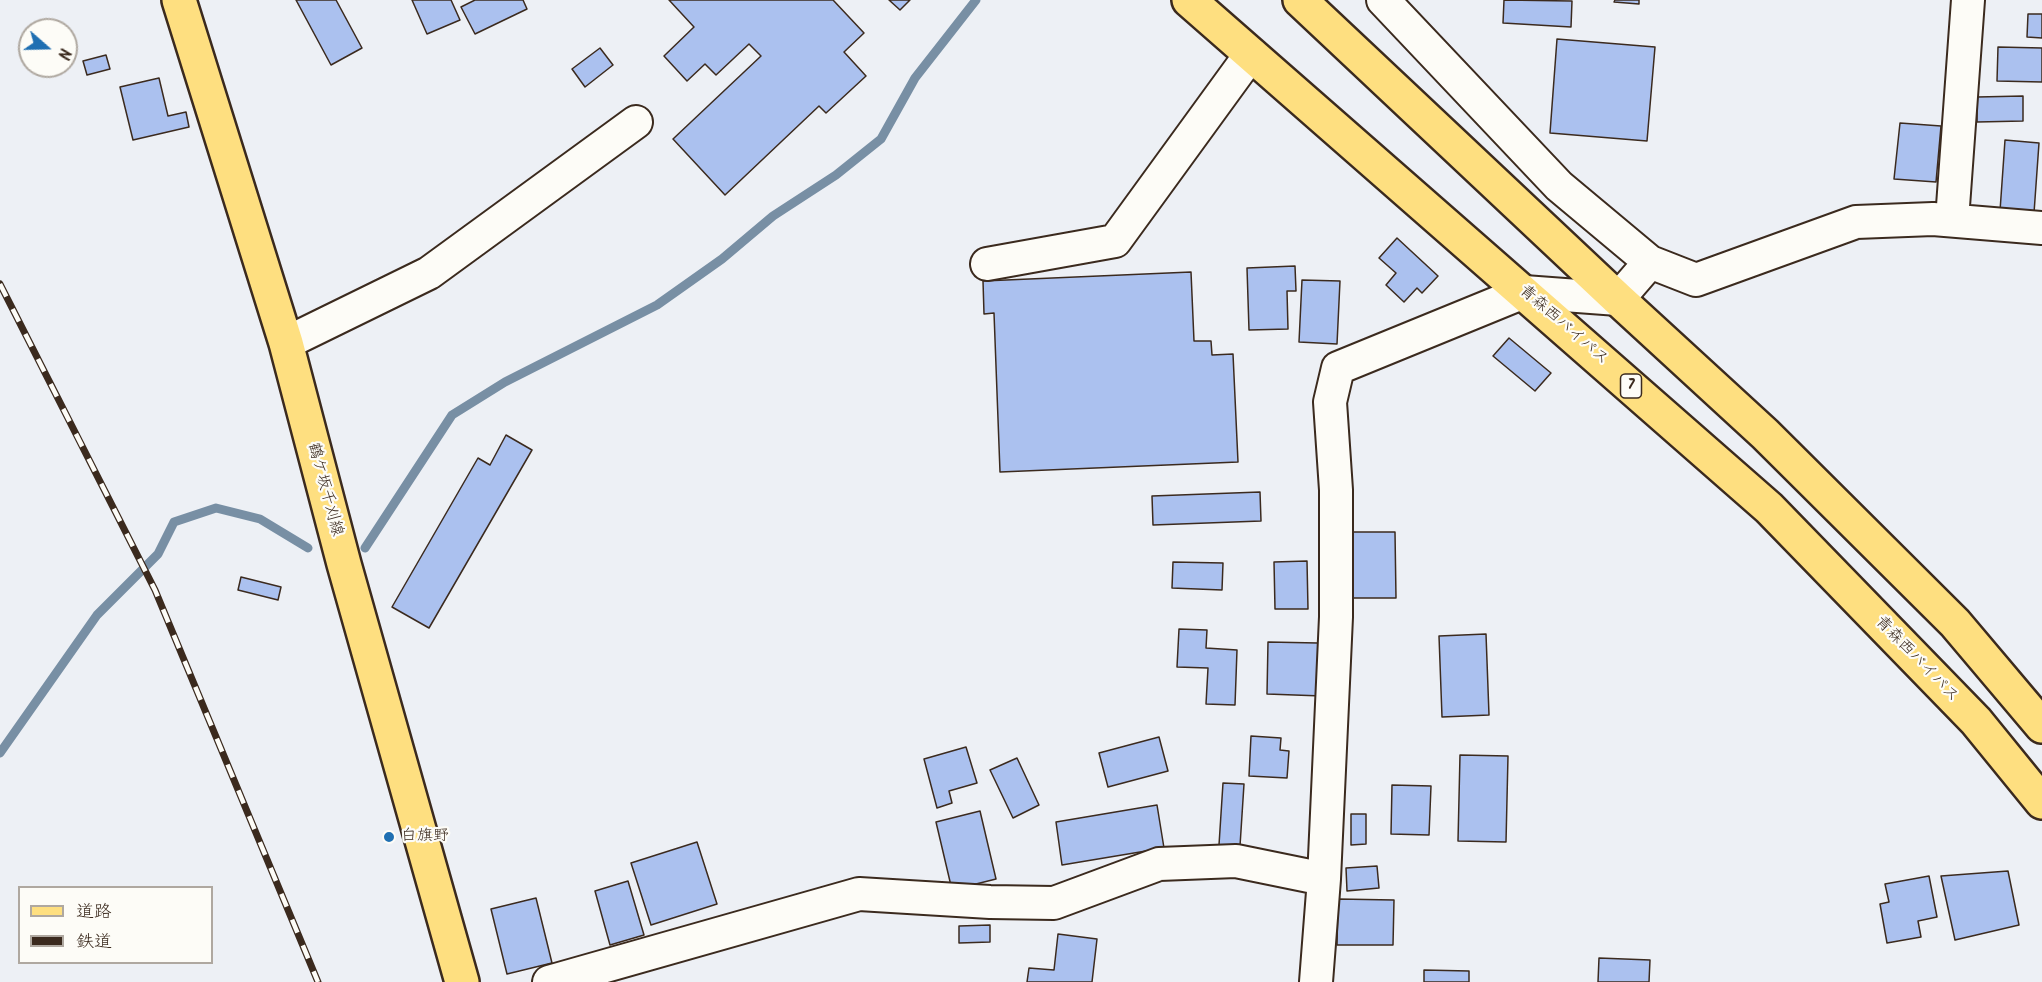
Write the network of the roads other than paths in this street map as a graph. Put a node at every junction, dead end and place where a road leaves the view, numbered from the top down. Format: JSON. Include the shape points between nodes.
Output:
{"nodes":[{"id":1,"x":179,"y":0,"type":"edge"},
{"id":2,"x":1189,"y":0,"type":"edge"},
{"id":3,"x":1300,"y":0,"type":"edge"},
{"id":4,"x":1383,"y":0,"type":"edge"},
{"id":5,"x":1968,"y":0,"type":"edge"},
{"id":6,"x":1251,"y":54,"type":"junction"},
{"id":7,"x":636,"y":122,"type":"dead end"},
{"id":8,"x":1952,"y":220,"type":"junction"},
{"id":9,"x":2042,"y":228,"type":"edge"},
{"id":10,"x":1650,"y":262,"type":"junction"},
{"id":11,"x":987,"y":264,"type":"dead end"},
{"id":12,"x":1524,"y":292,"type":"junction"},
{"id":13,"x":1618,"y":299,"type":"junction"},
{"id":14,"x":286,"y":343,"type":"junction"},
{"id":15,"x":2042,"y":726,"type":"edge"},
{"id":16,"x":2042,"y":802,"type":"edge"},
{"id":17,"x":1324,"y":879,"type":"junction"},
{"id":18,"x":462,"y":982,"type":"edge"},
{"id":19,"x":549,"y":982,"type":"edge"},
{"id":20,"x":1316,"y":982,"type":"edge"}],
"edges":[{"from":1,"to":14,"type":"main road","name":"鶴ケ坂千刈線"},
{"from":2,"to":6,"type":"main road","name":"青森西バイパス","number":"7"},
{"from":3,"to":13,"type":"main road"},
{"from":4,"to":10,"type":"street","via":[[1559,186]]},
{"from":5,"to":8,"type":"street"},
{"from":6,"to":11,"type":"street","via":[[1115,241]]},
{"from":6,"to":12,"type":"main road","name":"青森西バイパス","number":"7"},
{"from":7,"to":14,"type":"street","via":[[429,273]]},
{"from":8,"to":9,"type":"street"},
{"from":8,"to":10,"type":"street","via":[[1856,222],[1696,280]]},
{"from":10,"to":13,"type":"street"},
{"from":12,"to":13,"type":"street"},
{"from":12,"to":16,"type":"main road","name":"青森西バイパス","number":"7","via":[[1769,508],[1976,721]]},
{"from":12,"to":17,"type":"street","via":[[1338,368],[1330,402],[1336,490],[1336,618]]},
{"from":13,"to":15,"type":"main road","via":[[1765,434],[1955,623]]},
{"from":14,"to":18,"type":"main road","name":"鶴ケ坂千刈線","via":[[326,501]]},
{"from":17,"to":19,"type":"street","via":[[1236,861],[1159,864],[1054,903],[859,894]]},
{"from":17,"to":20,"type":"street"}]}
